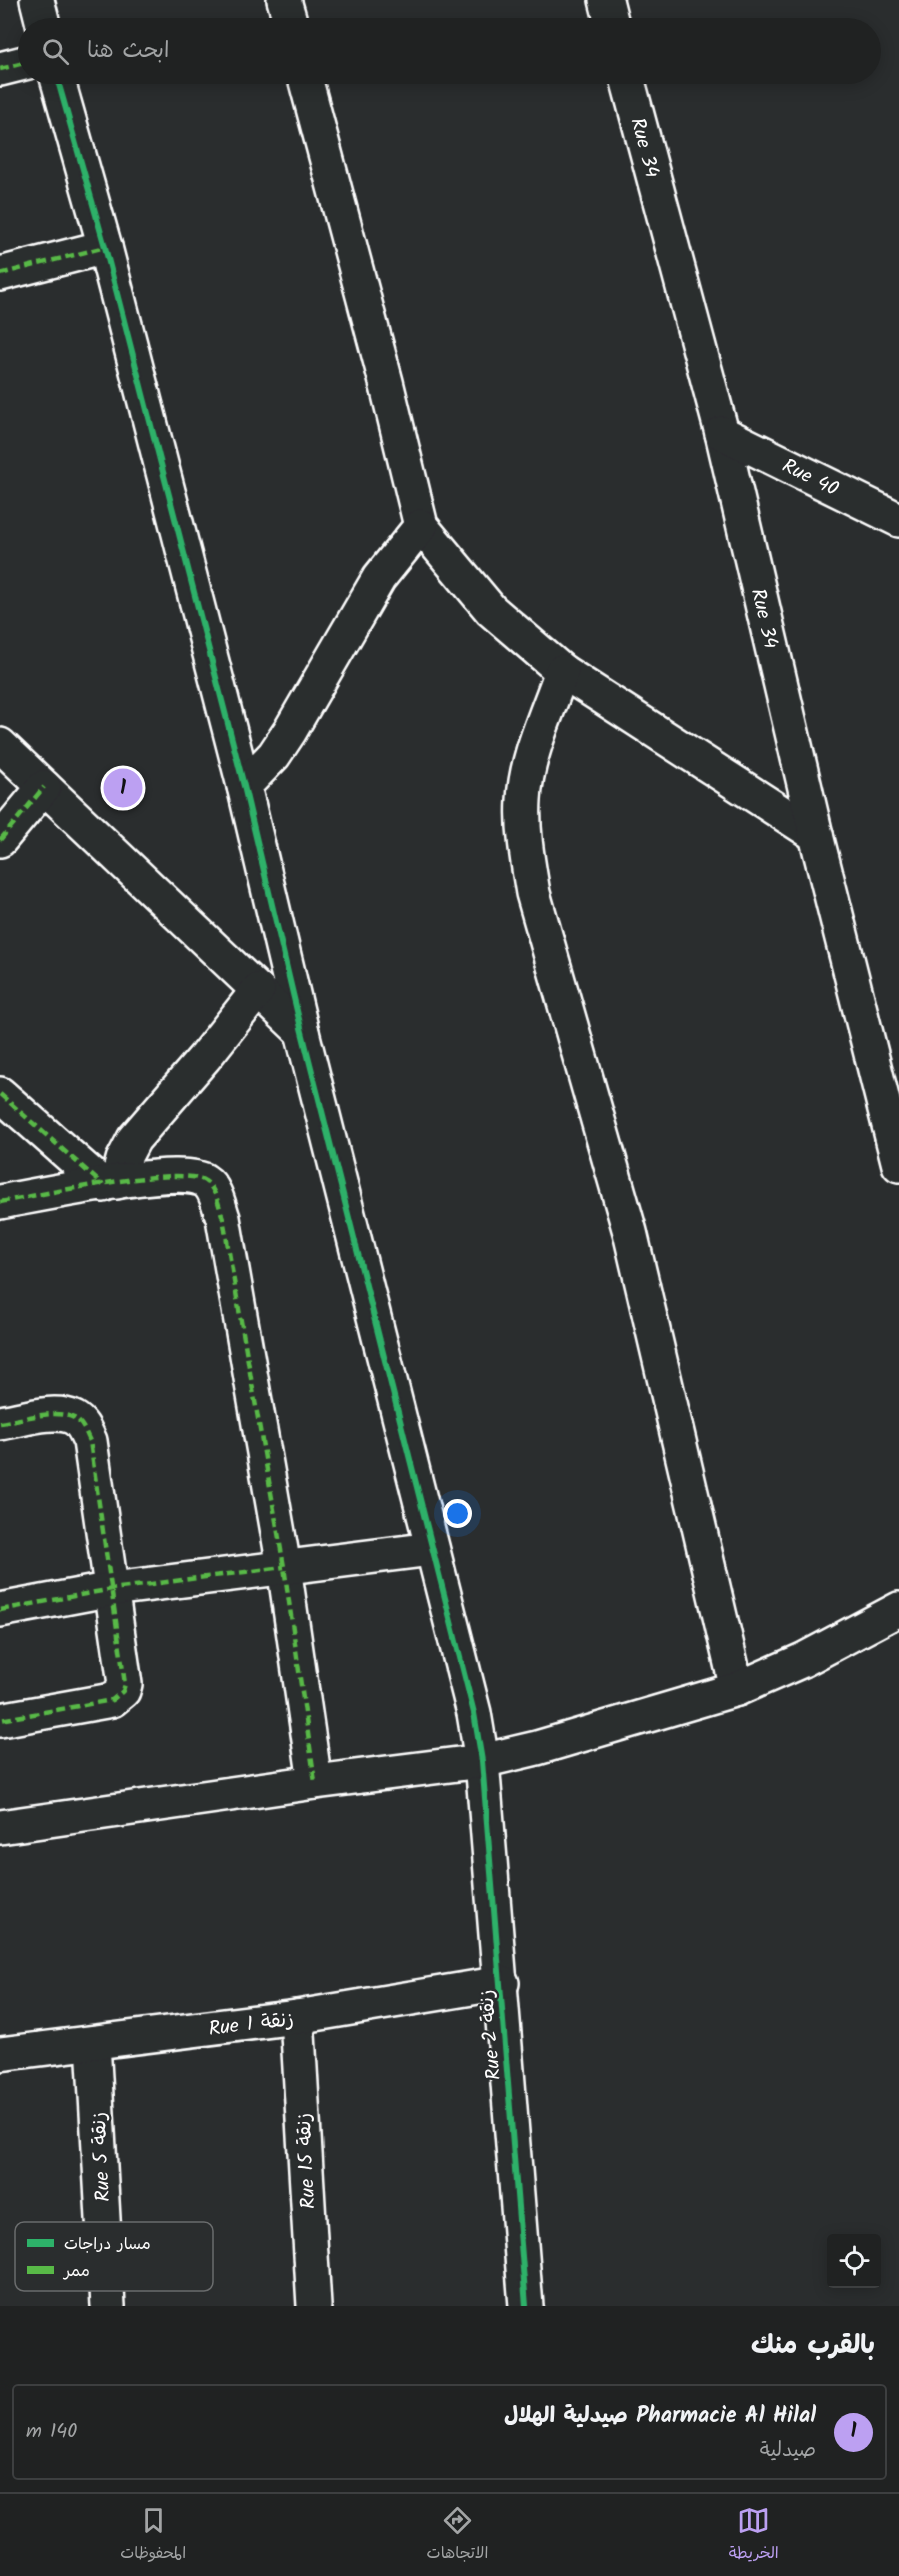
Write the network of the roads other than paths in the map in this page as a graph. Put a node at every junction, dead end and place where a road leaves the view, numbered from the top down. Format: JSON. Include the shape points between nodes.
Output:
{"nodes":[{"id":1,"x":37,"y":0,"type":"edge"},
{"id":2,"x":284,"y":0,"type":"edge"},
{"id":3,"x":606,"y":0,"type":"edge"},
{"id":4,"x":42,"y":18,"type":"edge"},
{"id":5,"x":289,"y":18,"type":"edge"},
{"id":6,"x":611,"y":18,"type":"edge"},
{"id":7,"x":18,"y":64,"type":"edge"},
{"id":8,"x":0,"y":69,"type":"edge"},
{"id":9,"x":59,"y":84,"type":"edge"},
{"id":10,"x":307,"y":84,"type":"edge"},
{"id":11,"x":629,"y":84,"type":"edge"},
{"id":12,"x":105,"y":247,"type":"junction"},
{"id":13,"x":0,"y":274,"type":"edge"},
{"id":14,"x":722,"y":433,"type":"junction"},
{"id":15,"x":899,"y":520,"type":"edge"},
{"id":16,"x":421,"y":526,"type":"junction"},
{"id":17,"x":562,"y":671,"type":"junction"},
{"id":18,"x":0,"y":745,"type":"edge"},
{"id":19,"x":244,"y":786,"type":"junction"},
{"id":20,"x":44,"y":787,"type":"junction"},
{"id":21,"x":816,"y":835,"type":"junction"},
{"id":22,"x":0,"y":840,"type":"edge"},
{"id":23,"x":258,"y":990,"type":"junction"},
{"id":24,"x":302,"y":1032,"type":"junction"},
{"id":25,"x":0,"y":1094,"type":"edge"},
{"id":26,"x":899,"y":1165,"type":"edge"},
{"id":27,"x":110,"y":1183,"type":"junction"},
{"id":28,"x":0,"y":1202,"type":"edge"},
{"id":29,"x":0,"y":1423,"type":"edge"},
{"id":30,"x":432,"y":1549,"type":"junction"},
{"id":31,"x":284,"y":1567,"type":"junction"},
{"id":32,"x":112,"y":1589,"type":"junction"},
{"id":33,"x":899,"y":1609,"type":"edge"},
{"id":34,"x":0,"y":1610,"type":"edge"},
{"id":35,"x":737,"y":1689,"type":"junction"},
{"id":36,"x":0,"y":1720,"type":"edge"},
{"id":37,"x":482,"y":1761,"type":"junction"},
{"id":38,"x":315,"y":1782,"type":"junction"},
{"id":39,"x":0,"y":1827,"type":"edge"},
{"id":40,"x":502,"y":1983,"type":"junction"},
{"id":41,"x":297,"y":2017,"type":"junction"},
{"id":42,"x":93,"y":2043,"type":"junction"},
{"id":43,"x":0,"y":2054,"type":"edge"},
{"id":44,"x":103,"y":2222,"type":"edge"},
{"id":45,"x":107,"y":2291,"type":"edge"},
{"id":46,"x":108,"y":2306,"type":"edge"},
{"id":47,"x":314,"y":2306,"type":"edge"},
{"id":48,"x":526,"y":2306,"type":"edge"}],
"edges":[{"from":1,"to":4,"type":"street"},
{"from":2,"to":5,"type":"street"},
{"from":3,"to":6,"type":"street"},
{"from":7,"to":8,"type":"street"},
{"from":9,"to":12,"type":"street","name":"Rue 2 زنقة"},
{"from":10,"to":16,"type":"street"},
{"from":11,"to":14,"type":"street","name":"Rue 34"},
{"from":12,"to":13,"type":"street"},
{"from":12,"to":19,"type":"street","name":"Rue 2 زنقة"},
{"from":14,"to":15,"type":"street","name":"Rue 40"},
{"from":14,"to":21,"type":"street","name":"Rue 34"},
{"from":16,"to":17,"type":"street","via":[[491,610]]},
{"from":16,"to":19,"type":"street","via":[[379,578],[274,755]]},
{"from":17,"to":21,"type":"street"},
{"from":17,"to":35,"type":"street","via":[[529,766],[524,801],[533,893],[630,1232]]},
{"from":18,"to":20,"type":"street"},
{"from":19,"to":24,"type":"street","name":"Rue 2 زنقة"},
{"from":20,"to":22,"type":"street"},
{"from":20,"to":23,"type":"street"},
{"from":21,"to":26,"type":"street","name":"Rue 34"},
{"from":23,"to":24,"type":"street"},
{"from":23,"to":27,"type":"street","via":[[134,1139]]},
{"from":24,"to":30,"type":"street","name":"Rue 2 زنقة"},
{"from":25,"to":27,"type":"street"},
{"from":27,"to":28,"type":"street"},
{"from":27,"to":31,"type":"street","via":[[189,1177],[206,1181],[214,1193],[223,1218]]},
{"from":29,"to":32,"type":"street","via":[[62,1415],[75,1419],[84,1428],[90,1441]]},
{"from":30,"to":31,"type":"street"},
{"from":30,"to":37,"type":"street","name":"Rue 2 زنقة","via":[[474,1713]]},
{"from":31,"to":32,"type":"street"},
{"from":31,"to":38,"type":"street"},
{"from":32,"to":34,"type":"street"},
{"from":32,"to":36,"type":"street","via":[[123,1691],[112,1700]]},
{"from":33,"to":35,"type":"street"},
{"from":35,"to":37,"type":"street","via":[[590,1734]]},
{"from":37,"to":38,"type":"street"},
{"from":37,"to":40,"type":"street","name":"Rue 2 زنقة"},
{"from":38,"to":39,"type":"street"},
{"from":40,"to":41,"type":"street","name":"Rue 1 زنقة"},
{"from":40,"to":48,"type":"street","name":"Rue 2 زنقة"},
{"from":41,"to":42,"type":"street","name":"Rue 1 زنقة"},
{"from":41,"to":47,"type":"street","name":"Rue 15 زنقة"},
{"from":42,"to":43,"type":"street","name":"Rue 1 زنقة"},
{"from":42,"to":44,"type":"street","name":"Rue 5 زنقة"},
{"from":45,"to":46,"type":"street","name":"Rue 5 زنقة"}]}
